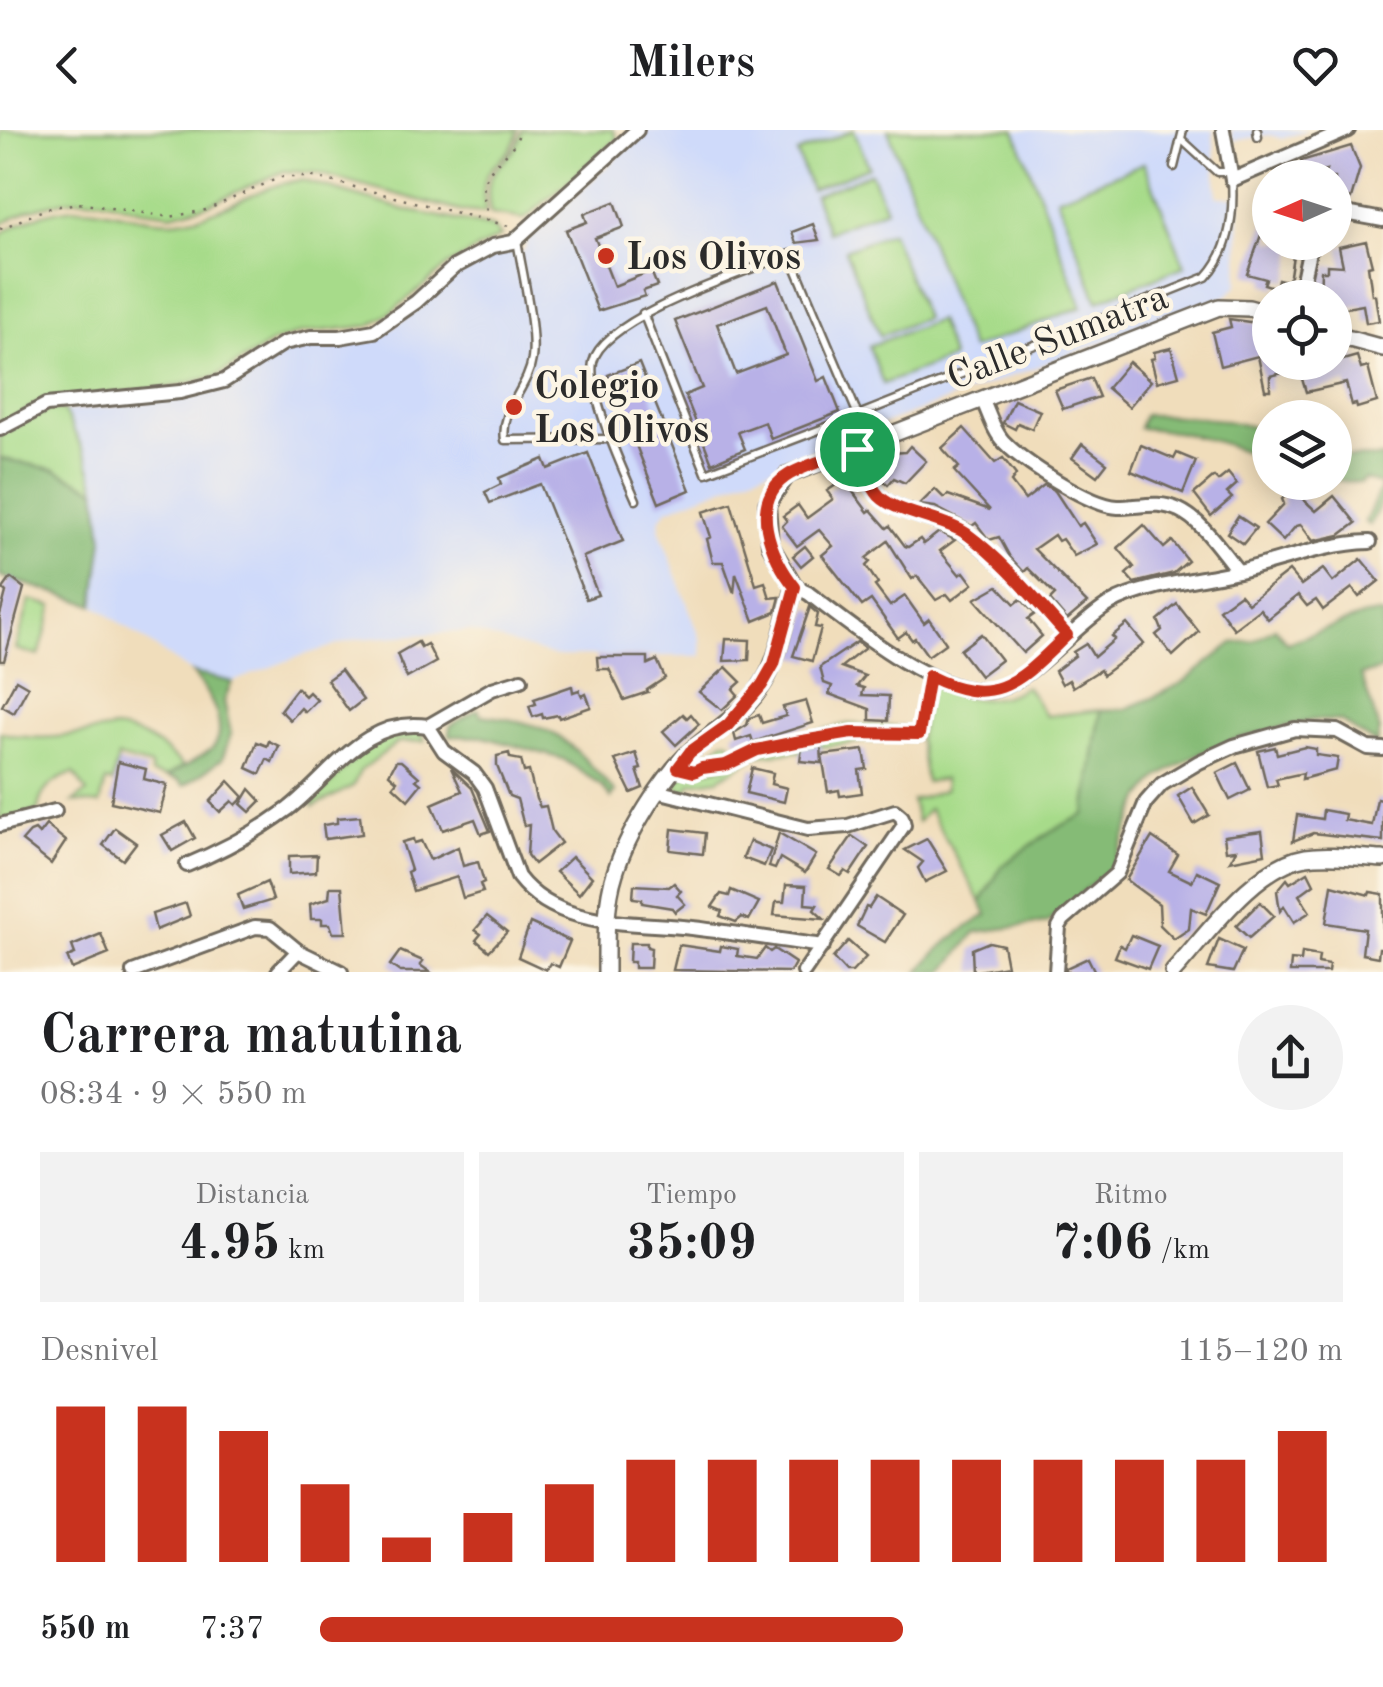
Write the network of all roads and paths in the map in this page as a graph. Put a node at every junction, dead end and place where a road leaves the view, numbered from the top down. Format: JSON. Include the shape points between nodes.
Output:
{"nodes":[{"id":1,"x":520,"y":130,"type":"edge"},
{"id":2,"x":638,"y":130,"type":"edge"},
{"id":3,"x":1183,"y":130,"type":"edge"},
{"id":4,"x":1223,"y":130,"type":"edge"},
{"id":5,"x":1348,"y":130,"type":"edge"},
{"id":6,"x":1182,"y":140,"type":"junction"},
{"id":7,"x":1174,"y":167,"type":"dead end"},
{"id":8,"x":1231,"y":176,"type":"junction"},
{"id":9,"x":1352,"y":215,"type":"edge"},
{"id":10,"x":1383,"y":220,"type":"edge"},
{"id":11,"x":488,"y":222,"type":"junction"},
{"id":12,"x":0,"y":229,"type":"edge"},
{"id":13,"x":522,"y":234,"type":"junction"},
{"id":14,"x":1252,"y":309,"type":"edge"},
{"id":15,"x":643,"y":314,"type":"junction"},
{"id":16,"x":1352,"y":340,"type":"edge"},
{"id":17,"x":1383,"y":348,"type":"edge"},
{"id":18,"x":982,"y":401,"type":"junction"},
{"id":19,"x":858,"y":414,"type":"junction"},
{"id":20,"x":0,"y":429,"type":"edge"},
{"id":21,"x":610,"y":439,"type":"junction"},
{"id":22,"x":857,"y":449,"type":"junction"},
{"id":23,"x":636,"y":500,"type":"dead end"},
{"id":24,"x":1370,"y":542,"type":"dead end"},
{"id":25,"x":1238,"y":571,"type":"junction"},
{"id":26,"x":795,"y":587,"type":"junction"},
{"id":27,"x":1067,"y":635,"type":"junction"},
{"id":28,"x":929,"y":676,"type":"junction"},
{"id":29,"x":521,"y":680,"type":"dead end"},
{"id":30,"x":428,"y":726,"type":"junction"},
{"id":31,"x":1383,"y":748,"type":"edge"},
{"id":32,"x":678,"y":768,"type":"junction"},
{"id":33,"x":657,"y":791,"type":"junction"},
{"id":34,"x":56,"y":811,"type":"dead end"},
{"id":35,"x":0,"y":825,"type":"edge"},
{"id":36,"x":1383,"y":859,"type":"edge"},
{"id":37,"x":187,"y":865,"type":"dead end"},
{"id":38,"x":608,"y":922,"type":"junction"},
{"id":39,"x":822,"y":946,"type":"junction"},
{"id":40,"x":298,"y":951,"type":"junction"},
{"id":41,"x":133,"y":972,"type":"edge"},
{"id":42,"x":278,"y":972,"type":"edge"},
{"id":43,"x":341,"y":972,"type":"edge"},
{"id":44,"x":606,"y":972,"type":"edge"},
{"id":45,"x":804,"y":972,"type":"edge"},
{"id":46,"x":1056,"y":972,"type":"edge"},
{"id":47,"x":1174,"y":972,"type":"edge"}],
"edges":[{"from":1,"to":11,"type":"path","via":[[486,178]]},
{"from":2,"to":13,"type":"street"},
{"from":3,"to":6,"type":"lane"},
{"from":4,"to":8,"type":"street"},
{"from":5,"to":8,"type":"street"},
{"from":6,"to":7,"type":"lane"},
{"from":6,"to":8,"type":"lane","via":[[1217,172]]},
{"from":8,"to":19,"type":"lane","via":[[1225,248],[1206,277]]},
{"from":9,"to":10,"type":"street"},
{"from":11,"to":12,"type":"path","via":[[315,177],[281,177],[206,210],[170,217],[78,203]]},
{"from":11,"to":13,"type":"path"},
{"from":13,"to":20,"type":"street","via":[[454,267],[374,331],[284,343],[224,381],[180,392],[46,405]]},
{"from":13,"to":21,"type":"lane","via":[[534,354],[528,380],[511,404],[505,440]]},
{"from":14,"to":18,"type":"street","name":"Calle Sumatra","via":[[1219,308]]},
{"from":15,"to":19,"type":"lane","via":[[790,254]]},
{"from":15,"to":19,"type":"lane","via":[[706,473]]},
{"from":15,"to":21,"type":"lane","via":[[607,338],[594,359]]},
{"from":16,"to":17,"type":"street"},
{"from":18,"to":22,"type":"street","name":"Calle Sumatra"},
{"from":18,"to":25,"type":"street","via":[[1001,440],[1033,465],[1098,502],[1163,504],[1182,512]]},
{"from":21,"to":23,"type":"lane"},
{"from":22,"to":26,"type":"street","name":"Calle Sumatra","via":[[788,475],[767,504],[770,545]]},
{"from":22,"to":27,"type":"street","via":[[877,495],[966,534]]},
{"from":24,"to":25,"type":"street"},
{"from":25,"to":27,"type":"street","via":[[1114,601]]},
{"from":26,"to":28,"type":"street"},
{"from":26,"to":32,"type":"street","via":[[762,685]]},
{"from":27,"to":28,"type":"street","via":[[1019,681],[988,691],[951,687]]},
{"from":28,"to":32,"type":"path","via":[[919,734],[852,733],[757,750],[694,772]]},
{"from":29,"to":30,"type":"street"},
{"from":30,"to":37,"type":"street","via":[[383,729],[343,755],[286,810]]},
{"from":30,"to":38,"type":"street","via":[[444,751],[485,788],[524,885],[555,906]]},
{"from":31,"to":46,"type":"street","via":[[1368,748],[1337,731],[1295,729],[1234,746],[1162,784],[1146,802],[1117,872],[1059,927]]},
{"from":32,"to":33,"type":"street"},
{"from":33,"to":38,"type":"street","via":[[615,871]]},
{"from":33,"to":39,"type":"street","via":[[808,830],[848,826],[884,812],[902,817],[904,826]]},
{"from":34,"to":35,"type":"street"},
{"from":36,"to":47,"type":"street","via":[[1328,855],[1280,866],[1255,883]]},
{"from":38,"to":39,"type":"street"},
{"from":38,"to":44,"type":"street"},
{"from":39,"to":45,"type":"street"},
{"from":40,"to":41,"type":"street","via":[[270,928],[256,927]]},
{"from":40,"to":42,"type":"street"},
{"from":40,"to":43,"type":"street"}]}
